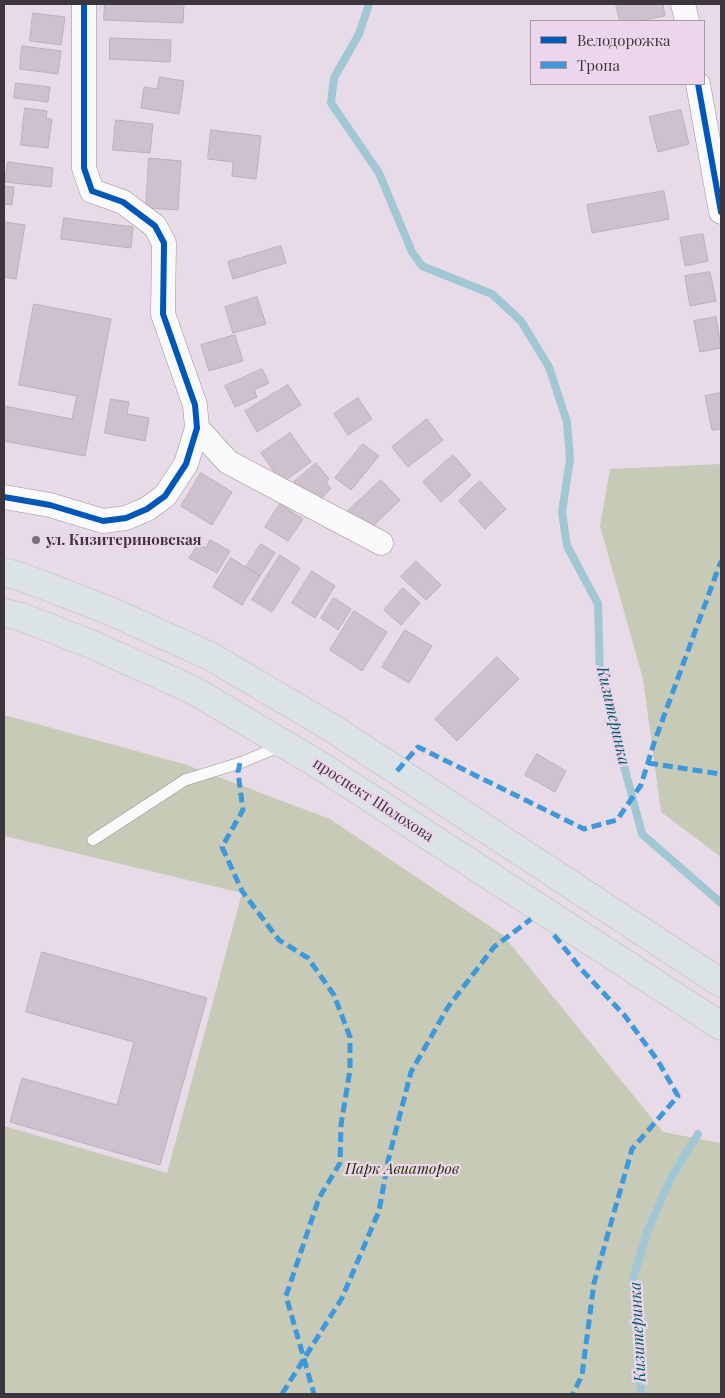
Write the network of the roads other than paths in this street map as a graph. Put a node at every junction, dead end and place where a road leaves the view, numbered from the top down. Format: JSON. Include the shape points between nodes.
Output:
{"nodes":[{"id":1,"x":84,"y":4,"type":"edge"},
{"id":2,"x":683,"y":4,"type":"edge"},
{"id":3,"x":686,"y":20,"type":"edge"},
{"id":4,"x":698,"y":85,"type":"edge"},
{"id":5,"x":721,"y":212,"type":"edge"},
{"id":6,"x":197,"y":428,"type":"junction"},
{"id":7,"x":4,"y":497,"type":"edge"},
{"id":8,"x":381,"y":543,"type":"dead end"},
{"id":9,"x":4,"y":572,"type":"edge"},
{"id":10,"x":4,"y":613,"type":"edge"},
{"id":11,"x":285,"y":744,"type":"junction"},
{"id":12,"x":93,"y":840,"type":"dead end"},
{"id":13,"x":721,"y":983,"type":"edge"},
{"id":14,"x":721,"y":1026,"type":"edge"}],
"edges":[{"from":1,"to":6,"type":"street","via":[[84,168],[92,191],[123,202],[155,226],[164,243],[163,314],[195,405]]},
{"from":2,"to":3,"type":"street"},
{"from":4,"to":5,"type":"street"},
{"from":6,"to":7,"type":"street","via":[[186,464],[165,496],[126,518],[104,521],[50,505]]},
{"from":6,"to":8,"type":"street","via":[[228,462]]},
{"from":9,"to":13,"type":"main road","via":[[110,611],[210,656],[332,728]]},
{"from":10,"to":11,"type":"main road","name":"проспект Шолохова","via":[[93,645],[193,690]]},
{"from":11,"to":12,"type":"lane","via":[[185,780]]},
{"from":11,"to":14,"type":"main road","name":"проспект Шолохова"}]}
